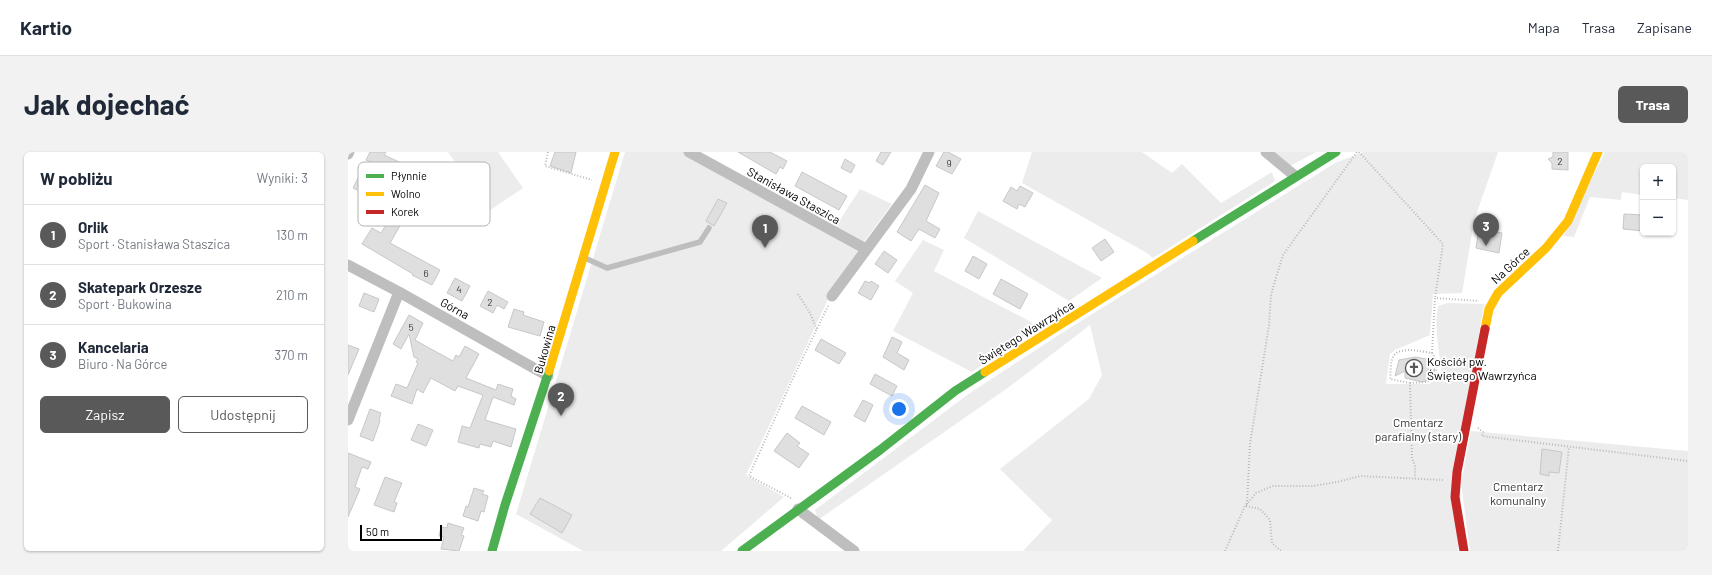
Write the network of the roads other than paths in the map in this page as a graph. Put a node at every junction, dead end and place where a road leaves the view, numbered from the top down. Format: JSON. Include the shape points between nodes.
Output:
{"nodes":[{"id":1,"x":615,"y":152,"type":"edge"},
{"id":2,"x":689,"y":152,"type":"edge"},
{"id":3,"x":929,"y":152,"type":"edge"},
{"id":4,"x":1266,"y":152,"type":"edge"},
{"id":5,"x":1336,"y":152,"type":"edge"},
{"id":6,"x":1598,"y":152,"type":"edge"},
{"id":7,"x":1295,"y":176,"type":"junction"},
{"id":8,"x":709,"y":228,"type":"dead end"},
{"id":9,"x":866,"y":249,"type":"junction"},
{"id":10,"x":583,"y":257,"type":"junction"},
{"id":11,"x":348,"y":265,"type":"edge"},
{"id":12,"x":399,"y":292,"type":"junction"},
{"id":13,"x":832,"y":296,"type":"road end"},
{"id":14,"x":548,"y":376,"type":"junction"},
{"id":15,"x":348,"y":420,"type":"edge"},
{"id":16,"x":796,"y":504,"type":"junction"},
{"id":17,"x":492,"y":551,"type":"edge"},
{"id":18,"x":742,"y":551,"type":"edge"},
{"id":19,"x":854,"y":551,"type":"edge"},
{"id":20,"x":1464,"y":551,"type":"edge"}],
"edges":[{"from":1,"to":10,"type":"street","name":"Bukowina"},
{"from":2,"to":9,"type":"street","name":"Stanisława Staszica"},
{"from":3,"to":9,"type":"street","via":[[910,189]]},
{"from":4,"to":7,"type":"street"},
{"from":5,"to":7,"type":"street","name":"Świętego Wawrzyńca"},
{"from":6,"to":20,"type":"street","name":"Na Górce","via":[[1562,231],[1500,290],[1491,302],[1456,480],[1455,496]]},
{"from":7,"to":16,"type":"street","name":"Świętego Wawrzyńca","via":[[955,391],[880,450]]},
{"from":8,"to":10,"type":"lane","via":[[700,242],[607,268]]},
{"from":9,"to":13,"type":"street"},
{"from":10,"to":14,"type":"street","name":"Bukowina"},
{"from":11,"to":12,"type":"street","name":"Górna"},
{"from":12,"to":14,"type":"street","name":"Górna"},
{"from":12,"to":15,"type":"street"},
{"from":14,"to":17,"type":"street","name":"Bukowina"},
{"from":16,"to":18,"type":"street","name":"Świętego Wawrzyńca"},
{"from":16,"to":19,"type":"street"}]}
